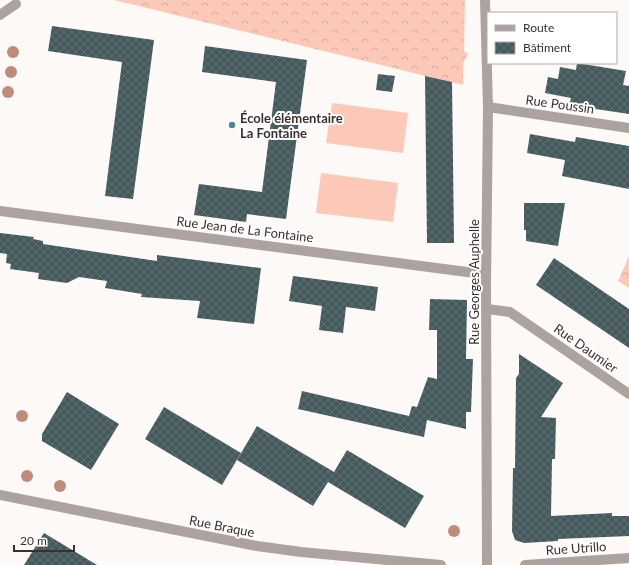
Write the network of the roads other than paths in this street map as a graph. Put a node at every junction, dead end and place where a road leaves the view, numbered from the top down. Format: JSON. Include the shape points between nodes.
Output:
{"nodes":[{"id":1,"x":485,"y":0,"type":"edge"},
{"id":2,"x":16,"y":4,"type":"dead end"},
{"id":3,"x":0,"y":15,"type":"edge"},
{"id":4,"x":488,"y":107,"type":"junction"},
{"id":5,"x":629,"y":128,"type":"edge"},
{"id":6,"x":0,"y":210,"type":"edge"},
{"id":7,"x":486,"y":273,"type":"junction"},
{"id":8,"x":487,"y":309,"type":"junction"},
{"id":9,"x":629,"y":394,"type":"edge"},
{"id":10,"x":0,"y":494,"type":"edge"},
{"id":11,"x":629,"y":558,"type":"edge"},
{"id":12,"x":441,"y":565,"type":"edge"},
{"id":13,"x":487,"y":565,"type":"edge"},
{"id":14,"x":525,"y":565,"type":"edge"}],
"edges":[{"from":1,"to":4,"type":"street","name":"Rue Georges Auphelle"},
{"from":2,"to":3,"type":"street"},
{"from":4,"to":5,"type":"street","name":"Rue Poussin"},
{"from":4,"to":7,"type":"street","name":"Rue Georges Auphelle"},
{"from":6,"to":7,"type":"street","name":"Rue Jean de La Fontaine"},
{"from":7,"to":8,"type":"street","name":"Rue Georges Auphelle"},
{"from":8,"to":9,"type":"street","name":"Rue Daumier","via":[[510,312]]},
{"from":8,"to":13,"type":"street","name":"Rue Georges Auphelle"},
{"from":10,"to":12,"type":"street","name":"Rue Braque","via":[[257,546]]},
{"from":11,"to":14,"type":"street","name":"Rue Utrillo"}]}
